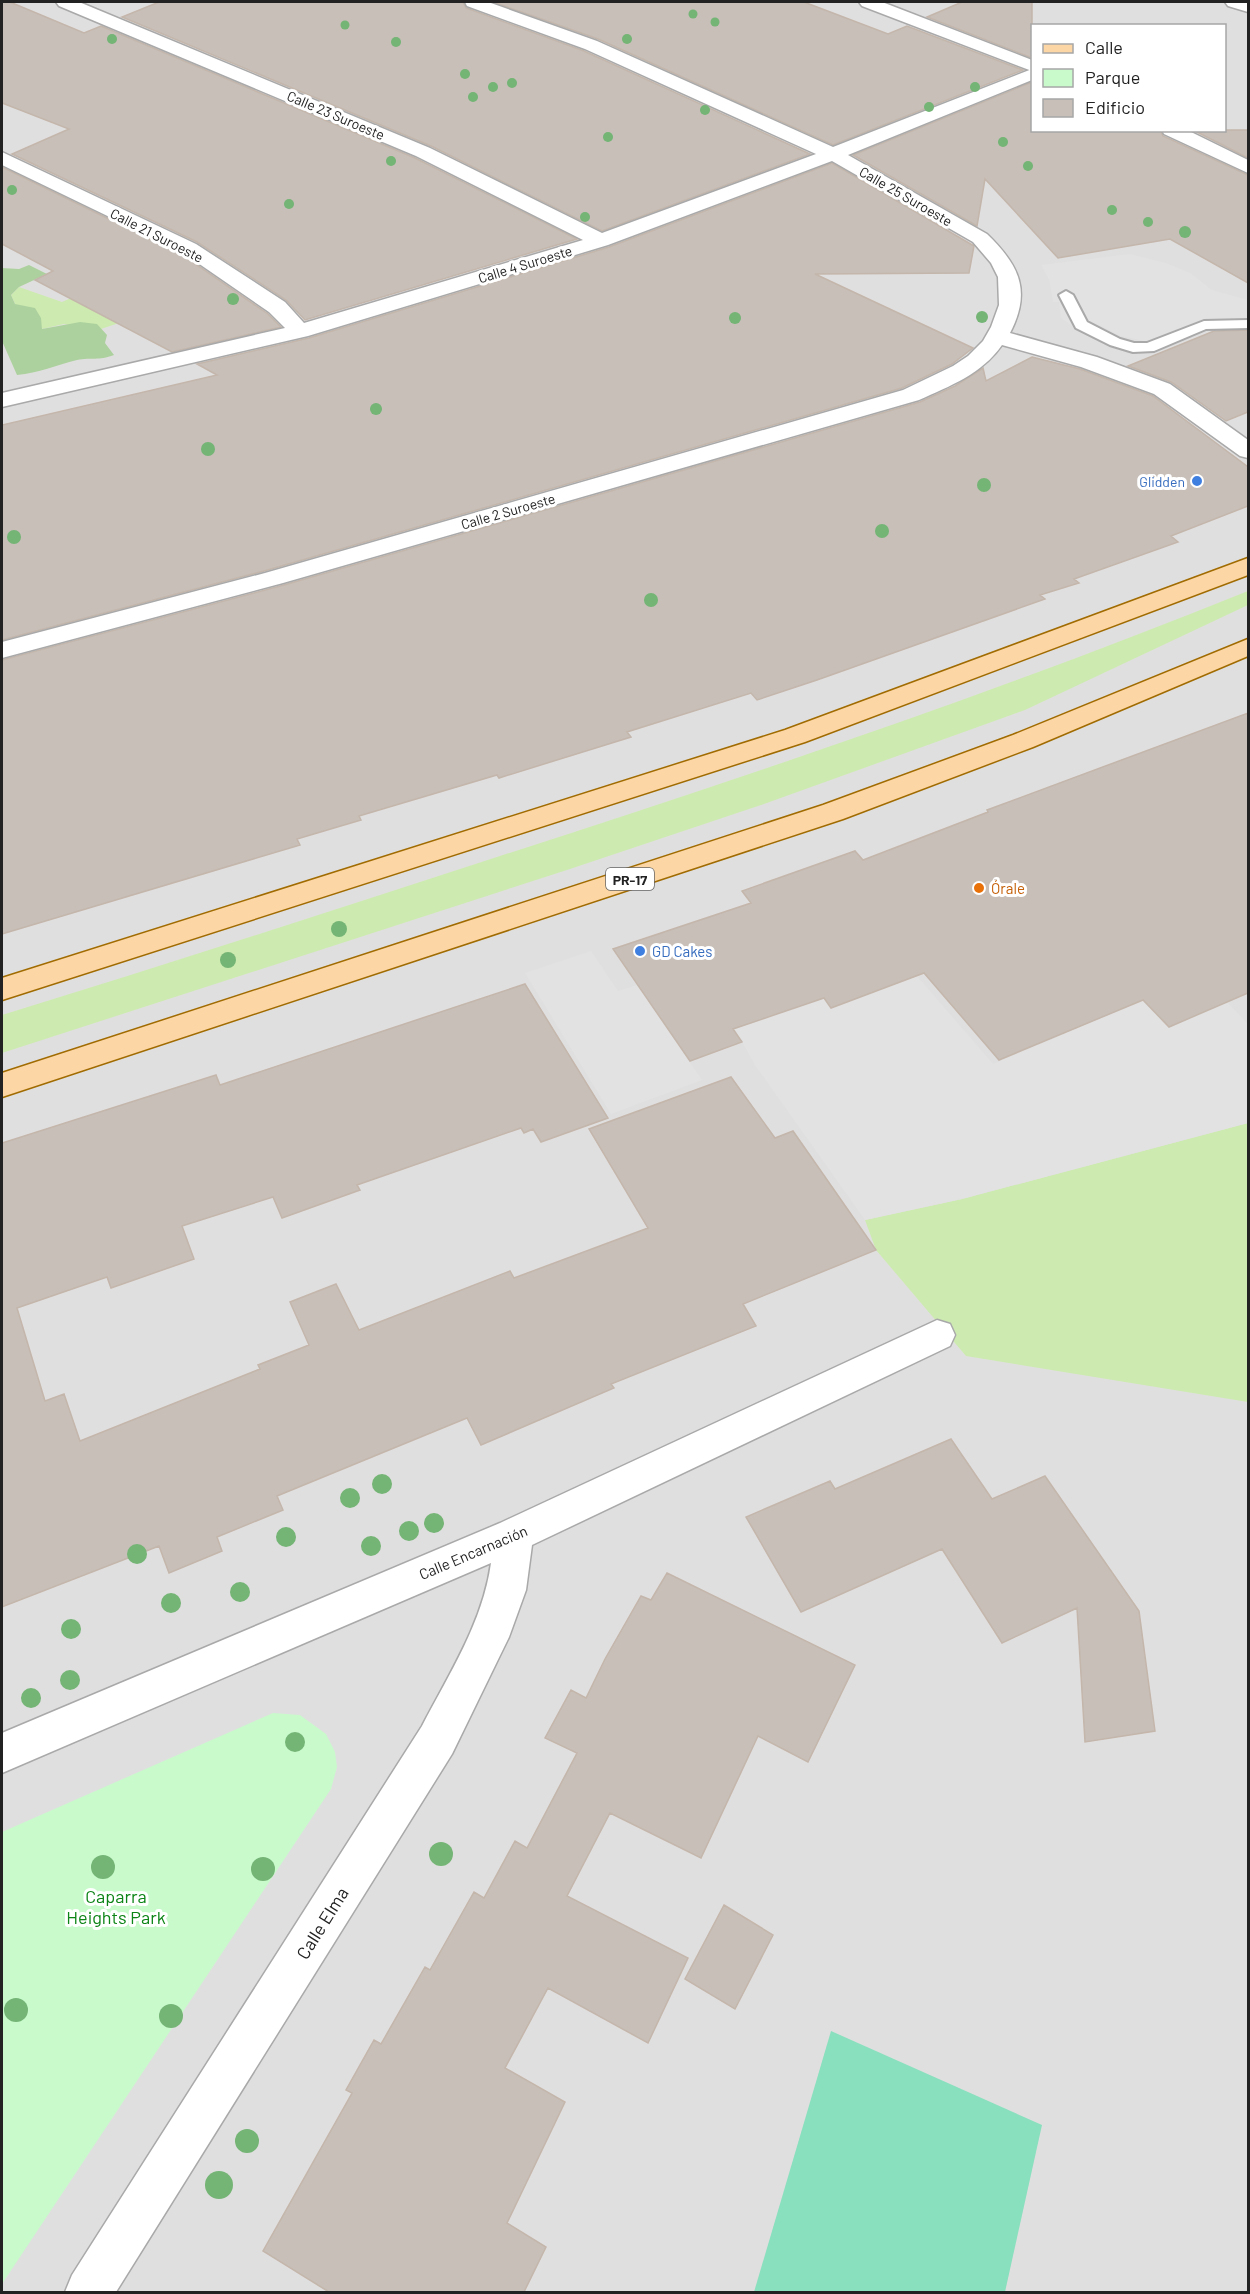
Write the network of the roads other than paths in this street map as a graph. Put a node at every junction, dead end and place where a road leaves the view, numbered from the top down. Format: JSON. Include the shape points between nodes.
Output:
{"nodes":[{"id":1,"x":64,"y":2,"type":"edge"},
{"id":2,"x":473,"y":2,"type":"edge"},
{"id":3,"x":868,"y":2,"type":"edge"},
{"id":4,"x":1234,"y":2,"type":"edge"},
{"id":5,"x":1248,"y":7,"type":"edge"},
{"id":6,"x":1031,"y":66,"type":"edge"},
{"id":7,"x":1031,"y":74,"type":"edge"},
{"id":8,"x":1175,"y":132,"type":"edge"},
{"id":9,"x":833,"y":154,"type":"junction"},
{"id":10,"x":2,"y":158,"type":"edge"},
{"id":11,"x":1248,"y":167,"type":"edge"},
{"id":12,"x":601,"y":241,"type":"junction"},
{"id":13,"x":1066,"y":295,"type":"dead end"},
{"id":14,"x":1248,"y":324,"type":"edge"},
{"id":15,"x":300,"y":331,"type":"junction"},
{"id":16,"x":998,"y":337,"type":"junction"},
{"id":17,"x":2,"y":400,"type":"edge"},
{"id":18,"x":1248,"y":451,"type":"edge"},
{"id":19,"x":1248,"y":566,"type":"edge"},
{"id":20,"x":1248,"y":647,"type":"edge"},
{"id":21,"x":2,"y":650,"type":"edge"},
{"id":22,"x":2,"y":989,"type":"edge"},
{"id":23,"x":2,"y":1085,"type":"edge"},
{"id":24,"x":937,"y":1335,"type":"dead end"},
{"id":25,"x":514,"y":1535,"type":"junction"},
{"id":26,"x":2,"y":1753,"type":"edge"},
{"id":27,"x":90,"y":2292,"type":"edge"}],
"edges":[{"from":1,"to":12,"type":"street","name":"Calle 23 Suroeste","via":[[423,152]]},
{"from":2,"to":9,"type":"street","name":"Calle 25 Suroeste","via":[[591,45]]},
{"from":3,"to":6,"type":"street"},
{"from":4,"to":5,"type":"street"},
{"from":7,"to":9,"type":"street","name":"Calle 4 Suroeste"},
{"from":8,"to":11,"type":"street"},
{"from":9,"to":12,"type":"street","name":"Calle 4 Suroeste"},
{"from":9,"to":16,"type":"street","name":"Calle 25 Suroeste","via":[[980,238],[998,257],[1010,282],[1009,307]]},
{"from":10,"to":15,"type":"street","name":"Calle 21 Suroeste","via":[[189,248],[278,307]]},
{"from":12,"to":15,"type":"street","name":"Calle 4 Suroeste"},
{"from":13,"to":14,"type":"lane","via":[[1081,325],[1133,348],[1149,348],[1204,325]]},
{"from":15,"to":17,"type":"street","name":"Calle 4 Suroeste"},
{"from":16,"to":18,"type":"street","via":[[1089,362],[1162,389]]},
{"from":16,"to":21,"type":"street","name":"Calle 2 Suroeste","via":[[977,360],[948,379],[911,395],[274,578]]},
{"from":19,"to":22,"type":"main road","via":[[795,736]]},
{"from":20,"to":23,"type":"main road","number":"PR-17","via":[[1023,741],[834,812]]},
{"from":24,"to":25,"type":"street","name":"Calle Encarnación"},
{"from":25,"to":26,"type":"street","name":"Calle Encarnación"},
{"from":25,"to":27,"type":"street","name":"Calle Elma","via":[[507,1590],[489,1637],[437,1740]]}]}
